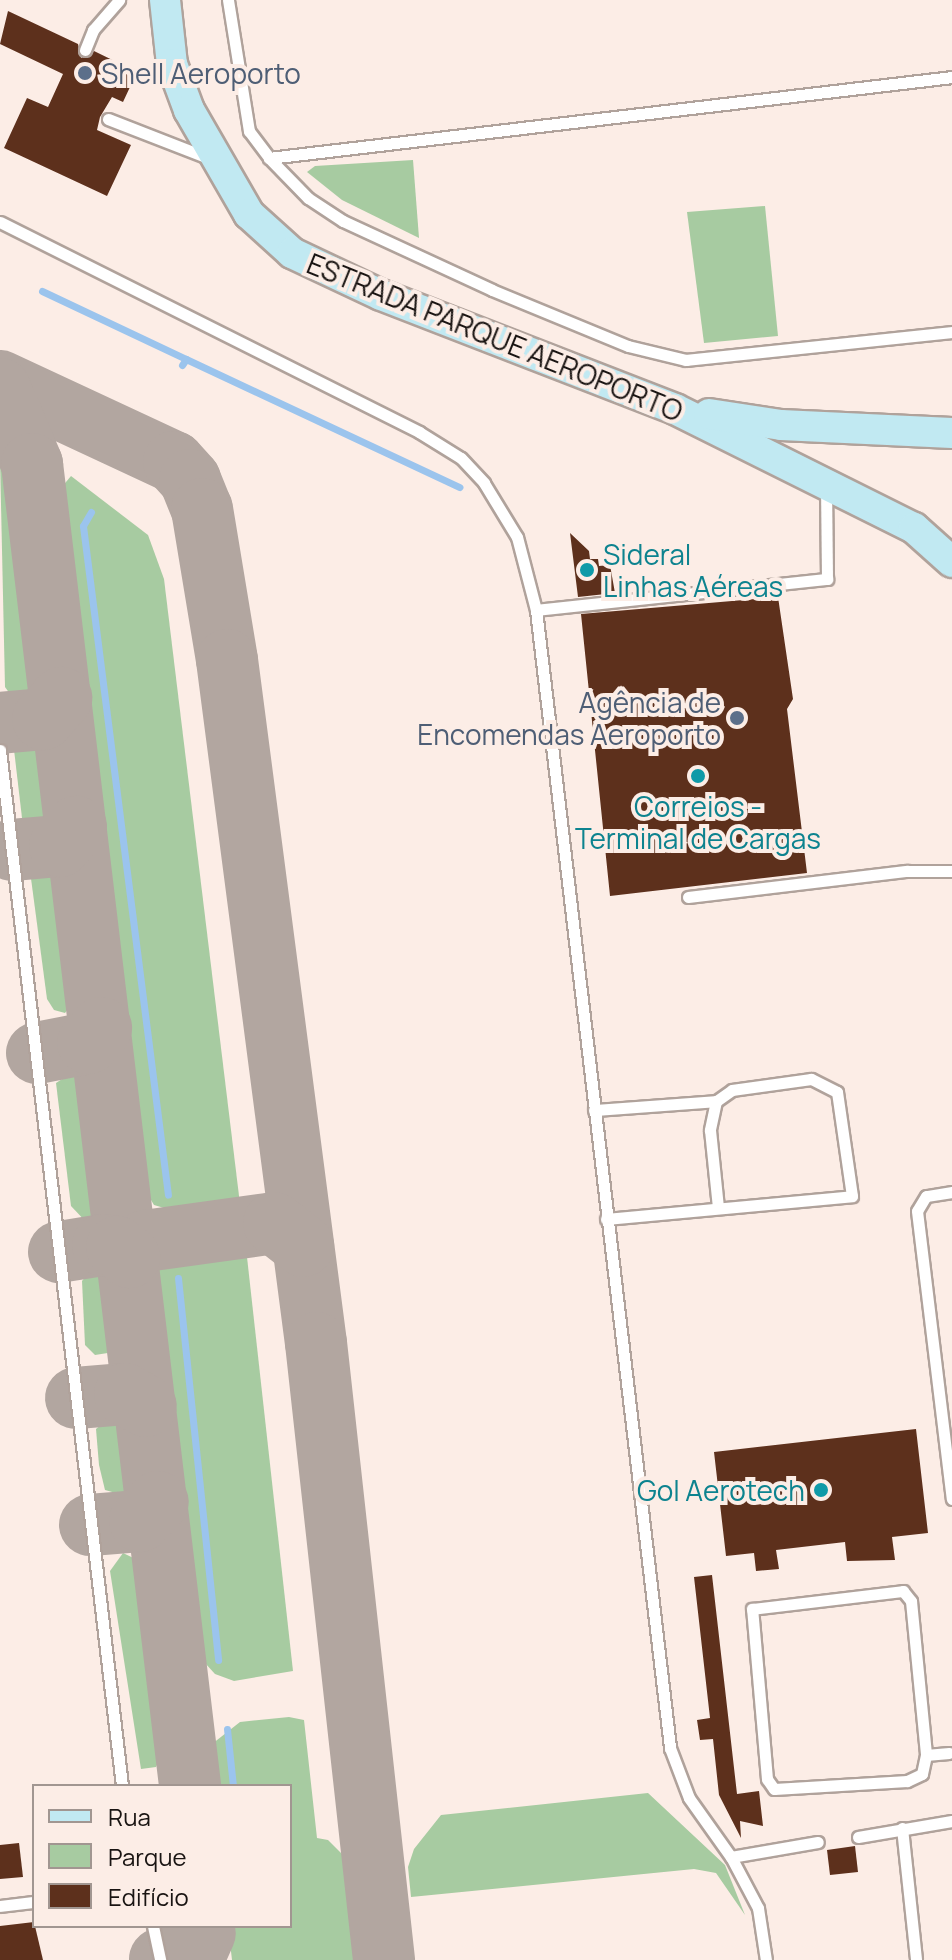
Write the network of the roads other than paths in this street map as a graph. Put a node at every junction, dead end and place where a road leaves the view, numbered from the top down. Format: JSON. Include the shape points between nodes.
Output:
{"nodes":[{"id":1,"x":119,"y":0,"type":"edge"},
{"id":2,"x":165,"y":0,"type":"edge"},
{"id":3,"x":228,"y":0,"type":"edge"},
{"id":4,"x":85,"y":50,"type":"dead end"},
{"id":5,"x":952,"y":77,"type":"edge"},
{"id":6,"x":108,"y":119,"type":"dead end"},
{"id":7,"x":269,"y":158,"type":"junction"},
{"id":8,"x":215,"y":161,"type":"junction"},
{"id":9,"x":0,"y":222,"type":"edge"},
{"id":10,"x":952,"y":332,"type":"edge"},
{"id":11,"x":675,"y":409,"type":"junction"},
{"id":12,"x":952,"y":433,"type":"edge"},
{"id":13,"x":827,"y":482,"type":"junction"},
{"id":14,"x":952,"y":562,"type":"edge"},
{"id":15,"x":536,"y":610,"type":"junction"},
{"id":16,"x":0,"y":750,"type":"edge"},
{"id":17,"x":952,"y":871,"type":"edge"},
{"id":18,"x":688,"y":897,"type":"dead end"},
{"id":19,"x":716,"y":1101,"type":"junction"},
{"id":20,"x":594,"y":1110,"type":"junction"},
{"id":21,"x":952,"y":1192,"type":"edge"},
{"id":22,"x":718,"y":1208,"type":"junction"},
{"id":23,"x":606,"y":1219,"type":"junction"},
{"id":24,"x":952,"y":1499,"type":"edge"},
{"id":25,"x":949,"y":1753,"type":"dead end"},
{"id":26,"x":926,"y":1755,"type":"junction"},
{"id":27,"x":122,"y":1784,"type":"edge"},
{"id":28,"x":952,"y":1821,"type":"edge"},
{"id":29,"x":902,"y":1828,"type":"junction"},
{"id":30,"x":858,"y":1837,"type":"dead end"},
{"id":31,"x":818,"y":1842,"type":"dead end"},
{"id":32,"x":731,"y":1857,"type":"junction"},
{"id":33,"x":32,"y":1902,"type":"edge"},
{"id":34,"x":0,"y":1906,"type":"edge"},
{"id":35,"x":153,"y":1928,"type":"edge"},
{"id":36,"x":160,"y":1960,"type":"edge"},
{"id":37,"x":766,"y":1960,"type":"edge"},
{"id":38,"x":916,"y":1960,"type":"edge"}],
"edges":[{"from":1,"to":4,"type":"lane","via":[[93,30]]},
{"from":2,"to":8,"type":"main road","name":"ESTRADA PARQUE AEROPORTO","via":[[172,64]]},
{"from":3,"to":7,"type":"lane","via":[[242,107],[249,131]]},
{"from":5,"to":7,"type":"lane"},
{"from":6,"to":8,"type":"lane"},
{"from":7,"to":10,"type":"lane","via":[[308,198],[343,221],[628,346],[686,360]]},
{"from":8,"to":11,"type":"main road","name":"ESTRADA PARQUE AEROPORTO","via":[[249,214],[292,253],[327,273]]},
{"from":9,"to":15,"type":"lane","via":[[461,458],[502,508],[517,537]]},
{"from":11,"to":12,"type":"main road","via":[[781,425]]},
{"from":11,"to":13,"type":"main road","name":"ESTRADA PARQUE AEROPORTO"},
{"from":13,"to":14,"type":"main road","name":"ESTRADA PARQUE AEROPORTO","via":[[914,528]]},
{"from":13,"to":15,"type":"lane","via":[[827,579]]},
{"from":15,"to":20,"type":"lane"},
{"from":16,"to":27,"type":"lane"},
{"from":17,"to":18,"type":"lane","via":[[909,871]]},
{"from":19,"to":20,"type":"lane"},
{"from":19,"to":22,"type":"lane","via":[[710,1130]]},
{"from":19,"to":22,"type":"lane","via":[[732,1090],[811,1079],[826,1082],[837,1092],[843,1112],[852,1196]]},
{"from":20,"to":23,"type":"lane"},
{"from":21,"to":24,"type":"lane","via":[[926,1196],[917,1211]]},
{"from":22,"to":23,"type":"lane"},
{"from":23,"to":32,"type":"lane","via":[[670,1748],[689,1798]]},
{"from":25,"to":26,"type":"lane"},
{"from":26,"to":26,"type":"lane","via":[[925,1770],[915,1779],[774,1789],[767,1779],[752,1609],[907,1593]]},
{"from":28,"to":29,"type":"lane"},
{"from":29,"to":30,"type":"lane"},
{"from":29,"to":38,"type":"lane"},
{"from":31,"to":32,"type":"lane"},
{"from":32,"to":37,"type":"lane","via":[[758,1908]]},
{"from":33,"to":34,"type":"lane"},
{"from":35,"to":36,"type":"lane"}]}
